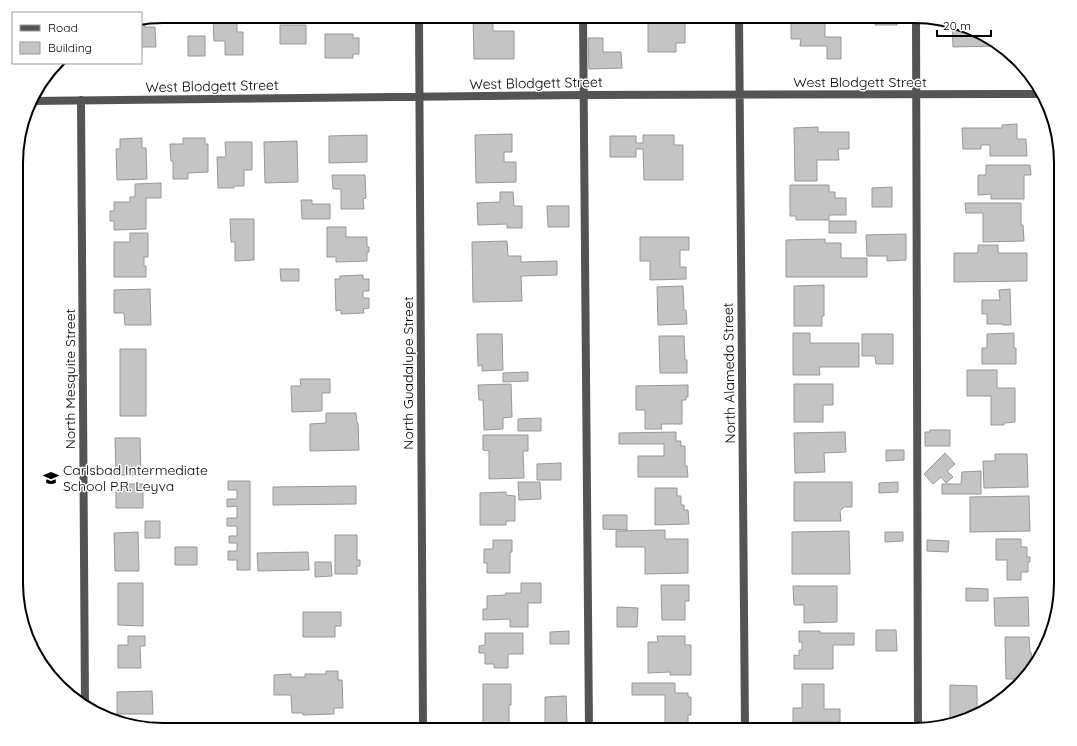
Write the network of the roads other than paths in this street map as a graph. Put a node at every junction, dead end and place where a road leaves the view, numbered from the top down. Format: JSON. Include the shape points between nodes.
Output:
{"nodes":[{"id":1,"x":419,"y":23,"type":"edge"},
{"id":2,"x":583,"y":23,"type":"edge"},
{"id":3,"x":739,"y":23,"type":"edge"},
{"id":4,"x":916,"y":23,"type":"edge"},
{"id":5,"x":1036,"y":94,"type":"edge"},
{"id":6,"x":583,"y":95,"type":"junction"},
{"id":7,"x":740,"y":95,"type":"junction"},
{"id":8,"x":916,"y":95,"type":"junction"},
{"id":9,"x":419,"y":97,"type":"junction"},
{"id":10,"x":81,"y":100,"type":"junction"},
{"id":11,"x":38,"y":101,"type":"edge"},
{"id":12,"x":85,"y":699,"type":"edge"},
{"id":13,"x":423,"y":723,"type":"edge"},
{"id":14,"x":589,"y":723,"type":"edge"},
{"id":15,"x":745,"y":723,"type":"edge"},
{"id":16,"x":918,"y":723,"type":"edge"}],
"edges":[{"from":1,"to":9,"type":"street","name":"North Guadalupe Street"},
{"from":2,"to":6,"type":"street"},
{"from":3,"to":7,"type":"street","name":"North Alameda Street"},
{"from":4,"to":8,"type":"street"},
{"from":5,"to":8,"type":"street","name":"West Blodgett Street"},
{"from":6,"to":7,"type":"street","name":"West Blodgett Street"},
{"from":6,"to":9,"type":"street","name":"West Blodgett Street"},
{"from":6,"to":14,"type":"street"},
{"from":7,"to":8,"type":"street","name":"West Blodgett Street"},
{"from":7,"to":15,"type":"street","name":"North Alameda Street"},
{"from":8,"to":16,"type":"street"},
{"from":9,"to":10,"type":"street","name":"West Blodgett Street"},
{"from":9,"to":13,"type":"street","name":"North Guadalupe Street"},
{"from":10,"to":11,"type":"street","name":"West Blodgett Street"},
{"from":10,"to":12,"type":"street","name":"North Mesquite Street"}]}
